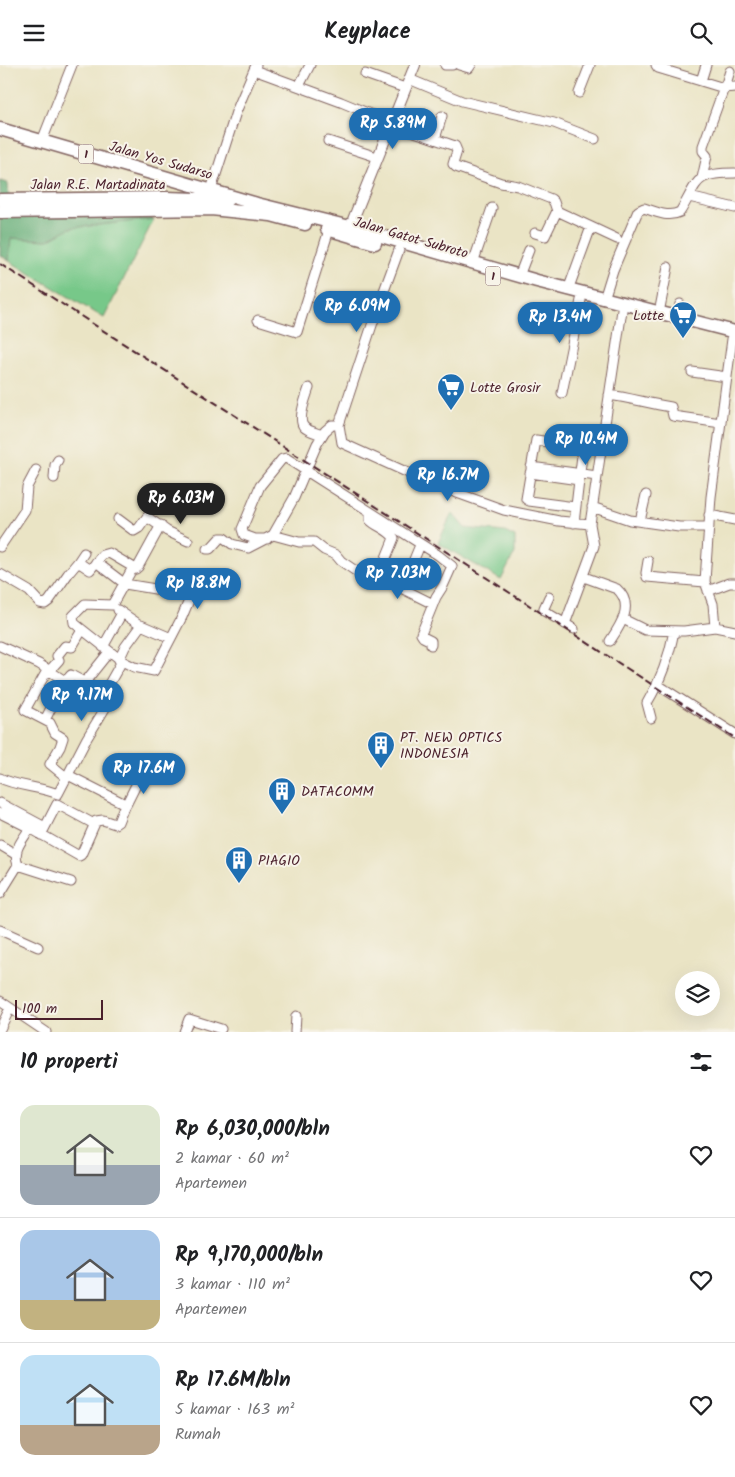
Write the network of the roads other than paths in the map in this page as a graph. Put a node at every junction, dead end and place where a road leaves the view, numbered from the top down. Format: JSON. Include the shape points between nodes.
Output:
{"nodes":[{"id":1,"x":72,"y":65,"type":"edge"},
{"id":2,"x":310,"y":65,"type":"edge"},
{"id":3,"x":414,"y":65,"type":"edge"},
{"id":4,"x":445,"y":65,"type":"edge"},
{"id":5,"x":452,"y":65,"type":"edge"},
{"id":6,"x":459,"y":65,"type":"edge"},
{"id":7,"x":472,"y":65,"type":"edge"},
{"id":8,"x":590,"y":65,"type":"edge"},
{"id":9,"x":656,"y":65,"type":"edge"},
{"id":10,"x":706,"y":65,"type":"edge"},
{"id":11,"x":255,"y":67,"type":"edge"},
{"id":12,"x":730,"y":71,"type":"dead end"},
{"id":13,"x":365,"y":74,"type":"dead end"},
{"id":14,"x":701,"y":81,"type":"junction"},
{"id":15,"x":407,"y":83,"type":"junction"},
{"id":16,"x":299,"y":86,"type":"junction"},
{"id":17,"x":728,"y":87,"type":"edge"},
{"id":18,"x":579,"y":93,"type":"dead end"},
{"id":19,"x":442,"y":116,"type":"dead end"},
{"id":20,"x":391,"y":123,"type":"junction"},
{"id":21,"x":0,"y":129,"type":"edge"},
{"id":22,"x":435,"y":139,"type":"junction"},
{"id":23,"x":595,"y":139,"type":"dead end"},
{"id":24,"x":42,"y":141,"type":"junction"},
{"id":25,"x":328,"y":141,"type":"dead end"},
{"id":26,"x":377,"y":157,"type":"junction"},
{"id":27,"x":735,"y":173,"type":"edge"},
{"id":28,"x":702,"y":178,"type":"junction"},
{"id":29,"x":172,"y":179,"type":"junction"},
{"id":30,"x":211,"y":190,"type":"junction"},
{"id":31,"x":689,"y":197,"type":"junction"},
{"id":32,"x":166,"y":198,"type":"junction"},
{"id":33,"x":0,"y":200,"type":"edge"},
{"id":34,"x":254,"y":208,"type":"junction"},
{"id":35,"x":735,"y":208,"type":"edge"},
{"id":36,"x":492,"y":209,"type":"dead end"},
{"id":37,"x":557,"y":211,"type":"junction"},
{"id":38,"x":0,"y":212,"type":"edge"},
{"id":39,"x":350,"y":227,"type":"junction"},
{"id":40,"x":592,"y":227,"type":"junction"},
{"id":41,"x":329,"y":230,"type":"junction"},
{"id":42,"x":535,"y":233,"type":"dead end"},
{"id":43,"x":617,"y":239,"type":"dead end"},
{"id":44,"x":399,"y":250,"type":"junction"},
{"id":45,"x":529,"y":250,"type":"dead end"},
{"id":46,"x":473,"y":263,"type":"junction"},
{"id":47,"x":668,"y":267,"type":"dead end"},
{"id":48,"x":519,"y":276,"type":"junction"},
{"id":49,"x":568,"y":290,"type":"junction"},
{"id":50,"x":604,"y":299,"type":"junction"},
{"id":51,"x":581,"y":300,"type":"junction"},
{"id":52,"x":680,"y":305,"type":"dead end"},
{"id":53,"x":337,"y":310,"type":"dead end"},
{"id":54,"x":622,"y":310,"type":"junction"},
{"id":55,"x":659,"y":313,"type":"junction"},
{"id":56,"x":375,"y":316,"type":"junction"},
{"id":57,"x":677,"y":318,"type":"junction"},
{"id":58,"x":258,"y":320,"type":"dead end"},
{"id":59,"x":734,"y":337,"type":"edge"},
{"id":60,"x":692,"y":373,"type":"dead end"},
{"id":61,"x":727,"y":377,"type":"junction"},
{"id":62,"x":309,"y":389,"type":"dead end"},
{"id":63,"x":562,"y":393,"type":"dead end"},
{"id":64,"x":609,"y":395,"type":"junction"},
{"id":65,"x":721,"y":423,"type":"junction"},
{"id":66,"x":339,"y":425,"type":"junction"},
{"id":67,"x":322,"y":435,"type":"junction"},
{"id":68,"x":58,"y":460,"type":"dead end"},
{"id":69,"x":36,"y":470,"type":"dead end"},
{"id":70,"x":305,"y":470,"type":"junction"},
{"id":71,"x":530,"y":470,"type":"junction"},
{"id":72,"x":597,"y":476,"type":"junction"},
{"id":73,"x":579,"y":477,"type":"junction"},
{"id":74,"x":54,"y":478,"type":"dead end"},
{"id":75,"x":646,"y":495,"type":"dead end"},
{"id":76,"x":575,"y":507,"type":"junction"},
{"id":77,"x":592,"y":507,"type":"junction"},
{"id":78,"x":370,"y":512,"type":"junction"},
{"id":79,"x":710,"y":515,"type":"junction"},
{"id":80,"x":118,"y":519,"type":"dead end"},
{"id":81,"x":735,"y":519,"type":"edge"},
{"id":82,"x":640,"y":521,"type":"junction"},
{"id":83,"x":574,"y":523,"type":"junction"},
{"id":84,"x":590,"y":524,"type":"junction"},
{"id":85,"x":161,"y":525,"type":"junction"},
{"id":86,"x":709,"y":527,"type":"junction"},
{"id":87,"x":270,"y":537,"type":"junction"},
{"id":88,"x":188,"y":541,"type":"dead end"},
{"id":89,"x":420,"y":545,"type":"junction"},
{"id":90,"x":0,"y":547,"type":"edge"},
{"id":91,"x":206,"y":549,"type":"dead end"},
{"id":92,"x":84,"y":553,"type":"dead end"},
{"id":93,"x":648,"y":561,"type":"dead end"},
{"id":94,"x":78,"y":563,"type":"junction"},
{"id":95,"x":96,"y":563,"type":"junction"},
{"id":96,"x":384,"y":563,"type":"junction"},
{"id":97,"x":136,"y":569,"type":"junction"},
{"id":98,"x":408,"y":574,"type":"junction"},
{"id":99,"x":0,"y":575,"type":"edge"},
{"id":100,"x":584,"y":577,"type":"junction"},
{"id":101,"x":735,"y":583,"type":"edge"},
{"id":102,"x":125,"y":584,"type":"junction"},
{"id":103,"x":196,"y":584,"type":"dead end"},
{"id":104,"x":707,"y":586,"type":"junction"},
{"id":105,"x":191,"y":595,"type":"junction"},
{"id":106,"x":549,"y":597,"type":"dead end"},
{"id":107,"x":433,"y":604,"type":"junction"},
{"id":108,"x":112,"y":605,"type":"junction"},
{"id":109,"x":122,"y":613,"type":"junction"},
{"id":110,"x":623,"y":619,"type":"junction"},
{"id":111,"x":140,"y":625,"type":"junction"},
{"id":112,"x":715,"y":627,"type":"junction"},
{"id":113,"x":82,"y":630,"type":"junction"},
{"id":114,"x":674,"y":631,"type":"junction"},
{"id":115,"x":735,"y":631,"type":"edge"},
{"id":116,"x":171,"y":637,"type":"junction"},
{"id":117,"x":610,"y":641,"type":"dead end"},
{"id":118,"x":0,"y":645,"type":"edge"},
{"id":119,"x":431,"y":645,"type":"dead end"},
{"id":120,"x":106,"y":649,"type":"junction"},
{"id":121,"x":120,"y":660,"type":"junction"},
{"id":122,"x":49,"y":670,"type":"junction"},
{"id":123,"x":65,"y":681,"type":"junction"},
{"id":124,"x":85,"y":682,"type":"junction"},
{"id":125,"x":658,"y":685,"type":"junction"},
{"id":126,"x":105,"y":693,"type":"junction"},
{"id":127,"x":651,"y":718,"type":"dead end"},
{"id":128,"x":45,"y":720,"type":"junction"},
{"id":129,"x":735,"y":734,"type":"edge"},
{"id":130,"x":142,"y":773,"type":"dead end"},
{"id":131,"x":67,"y":776,"type":"junction"},
{"id":132,"x":0,"y":778,"type":"edge"},
{"id":133,"x":0,"y":803,"type":"edge"},
{"id":134,"x":126,"y":805,"type":"junction"},
{"id":135,"x":0,"y":813,"type":"edge"},
{"id":136,"x":94,"y":824,"type":"junction"},
{"id":137,"x":30,"y":828,"type":"junction"},
{"id":138,"x":43,"y":831,"type":"junction"},
{"id":139,"x":0,"y":845,"type":"edge"},
{"id":140,"x":15,"y":854,"type":"junction"},
{"id":141,"x":18,"y":865,"type":"junction"},
{"id":142,"x":71,"y":882,"type":"dead end"},
{"id":143,"x":0,"y":894,"type":"edge"},
{"id":144,"x":0,"y":930,"type":"edge"},
{"id":145,"x":38,"y":947,"type":"dead end"},
{"id":146,"x":0,"y":1001,"type":"edge"},
{"id":147,"x":10,"y":1008,"type":"junction"},
{"id":148,"x":296,"y":1016,"type":"dead end"},
{"id":149,"x":0,"y":1029,"type":"edge"},
{"id":150,"x":221,"y":1029,"type":"dead end"},
{"id":151,"x":46,"y":1032,"type":"edge"},
{"id":152,"x":184,"y":1032,"type":"edge"},
{"id":153,"x":295,"y":1032,"type":"edge"}],
"edges":[{"from":1,"to":24,"type":"street"},
{"from":2,"to":16,"type":"street"},
{"from":3,"to":15,"type":"main road"},
{"from":4,"to":5,"type":"street"},
{"from":6,"to":7,"type":"street","via":[[469,68]]},
{"from":8,"to":18,"type":"street"},
{"from":9,"to":14,"type":"street","via":[[658,69]]},
{"from":10,"to":14,"type":"street"},
{"from":11,"to":16,"type":"street"},
{"from":11,"to":30,"type":"street","via":[[239,104]]},
{"from":12,"to":17,"type":"street"},
{"from":13,"to":15,"type":"street"},
{"from":14,"to":17,"type":"street"},
{"from":15,"to":20,"type":"main road"},
{"from":15,"to":23,"type":"street","via":[[462,101],[554,123]]},
{"from":16,"to":20,"type":"street"},
{"from":17,"to":28,"type":"street","via":[[703,147],[706,156]]},
{"from":19,"to":22,"type":"street"},
{"from":20,"to":22,"type":"street"},
{"from":20,"to":26,"type":"main road"},
{"from":21,"to":24,"type":"highway","name":"Jalan Yos Sudarso","number":"1"},
{"from":22,"to":37,"type":"street","via":[[456,147],[454,165],[551,199]]},
{"from":24,"to":29,"type":"highway","name":"Jalan Yos Sudarso","number":"1"},
{"from":25,"to":26,"type":"street"},
{"from":26,"to":39,"type":"main road"},
{"from":27,"to":28,"type":"street","via":[[714,173]]},
{"from":28,"to":31,"type":"street"},
{"from":29,"to":30,"type":"highway","name":"Jalan Yos Sudarso","number":"1"},
{"from":29,"to":32,"type":"highway","via":[[176,191]]},
{"from":30,"to":34,"type":"highway","name":"Jalan Yos Sudarso","number":"1"},
{"from":31,"to":35,"type":"street"},
{"from":31,"to":50,"type":"street","via":[[675,215],[644,208],[638,211]]},
{"from":32,"to":33,"type":"highway","name":"Jalan R.E. Martadinata","number":"1"},
{"from":32,"to":34,"type":"highway","name":"Jalan R.E. Martadinata","number":"1","via":[[212,199]]},
{"from":34,"to":38,"type":"highway","name":"Jalan R.E. Martadinata","number":"1"},
{"from":34,"to":39,"type":"highway","name":"Jalan Gatot Subroto","number":"1","via":[[289,210]]},
{"from":34,"to":41,"type":"highway","name":"Jalan Gatot Subroto","number":"1"},
{"from":36,"to":46,"type":"street"},
{"from":37,"to":40,"type":"street"},
{"from":37,"to":42,"type":"street","via":[[545,236]]},
{"from":39,"to":46,"type":"highway","name":"Jalan Gatot Subroto","number":"1"},
{"from":40,"to":43,"type":"street"},
{"from":40,"to":49,"type":"street"},
{"from":41,"to":44,"type":"highway","name":"Jalan Gatot Subroto","number":"1"},
{"from":41,"to":58,"type":"street","via":[[298,330]]},
{"from":44,"to":51,"type":"highway","name":"Jalan Gatot Subroto","number":"1"},
{"from":44,"to":56,"type":"street"},
{"from":45,"to":48,"type":"street"},
{"from":46,"to":48,"type":"highway","name":"Jalan Gatot Subroto","number":"1"},
{"from":47,"to":55,"type":"street"},
{"from":48,"to":49,"type":"highway","name":"Jalan Gatot Subroto","number":"1"},
{"from":49,"to":50,"type":"highway","name":"Jalan Gatot Subroto","number":"1"},
{"from":50,"to":55,"type":"highway","name":"Jalan Gatot Subroto","number":"1"},
{"from":51,"to":54,"type":"highway","name":"Jalan Gatot Subroto","number":"1"},
{"from":51,"to":63,"type":"street"},
{"from":52,"to":57,"type":"street"},
{"from":53,"to":56,"type":"street","via":[[344,308]]},
{"from":54,"to":59,"type":"highway","name":"Jalan Gatot Subroto","number":"1"},
{"from":54,"to":64,"type":"street"},
{"from":55,"to":57,"type":"highway","name":"Jalan Gatot Subroto","number":"1"},
{"from":56,"to":66,"type":"street"},
{"from":57,"to":59,"type":"highway","name":"Jalan Gatot Subroto","number":"1"},
{"from":59,"to":61,"type":"street"},
{"from":60,"to":61,"type":"street"},
{"from":61,"to":65,"type":"street"},
{"from":62,"to":67,"type":"street","via":[[302,410],[303,425]]},
{"from":64,"to":65,"type":"street","via":[[672,407],[673,416]]},
{"from":64,"to":72,"type":"street"},
{"from":65,"to":79,"type":"street"},
{"from":66,"to":67,"type":"street","via":[[332,425]]},
{"from":66,"to":83,"type":"street","via":[[344,444],[435,485],[509,512]]},
{"from":67,"to":70,"type":"street"},
{"from":68,"to":74,"type":"street"},
{"from":69,"to":90,"type":"street","via":[[28,487],[25,510]]},
{"from":70,"to":78,"type":"street"},
{"from":70,"to":87,"type":"street","via":[[294,498]]},
{"from":70,"to":87,"type":"street","via":[[284,458],[260,486],[242,531],[249,537]]},
{"from":71,"to":73,"type":"street"},
{"from":71,"to":73,"type":"street","via":[[536,441],[582,447]]},
{"from":71,"to":76,"type":"street","via":[[527,501]]},
{"from":72,"to":73,"type":"street"},
{"from":72,"to":77,"type":"street"},
{"from":73,"to":76,"type":"street"},
{"from":75,"to":82,"type":"street"},
{"from":76,"to":83,"type":"street"},
{"from":77,"to":82,"type":"street"},
{"from":77,"to":84,"type":"street"},
{"from":78,"to":89,"type":"street"},
{"from":78,"to":96,"type":"street","via":[[370,520],[394,537]]},
{"from":79,"to":81,"type":"street"},
{"from":79,"to":86,"type":"street"},
{"from":80,"to":85,"type":"street","via":[[134,531],[147,517]]},
{"from":82,"to":86,"type":"street","via":[[679,527]]},
{"from":83,"to":84,"type":"street"},
{"from":84,"to":100,"type":"street","via":[[594,547]]},
{"from":85,"to":88,"type":"street"},
{"from":85,"to":97,"type":"street"},
{"from":86,"to":104,"type":"street"},
{"from":87,"to":91,"type":"street","via":[[248,548],[220,538]]},
{"from":87,"to":96,"type":"street","via":[[299,543],[315,542],[364,575],[379,575]]},
{"from":89,"to":98,"type":"street"},
{"from":89,"to":107,"type":"street","via":[[452,566]]},
{"from":92,"to":94,"type":"street"},
{"from":93,"to":104,"type":"street","via":[[647,577]]},
{"from":94,"to":95,"type":"street","via":[[90,570]]},
{"from":94,"to":99,"type":"street","via":[[45,604]]},
{"from":95,"to":97,"type":"street","via":[[102,555],[109,553]]},
{"from":95,"to":102,"type":"street"},
{"from":96,"to":98,"type":"street"},
{"from":97,"to":102,"type":"street","via":[[131,571]]},
{"from":98,"to":107,"type":"street","via":[[403,589]]},
{"from":100,"to":106,"type":"street","via":[[570,626],[544,611]]},
{"from":100,"to":110,"type":"street","via":[[619,591],[627,607]]},
{"from":101,"to":104,"type":"street"},
{"from":102,"to":105,"type":"street"},
{"from":102,"to":108,"type":"street"},
{"from":103,"to":105,"type":"street"},
{"from":104,"to":112,"type":"street","via":[[713,603]]},
{"from":105,"to":116,"type":"street"},
{"from":107,"to":119,"type":"street","via":[[421,635],[431,641]]},
{"from":108,"to":109,"type":"street"},
{"from":108,"to":113,"type":"street","via":[[84,606],[73,620]]},
{"from":109,"to":111,"type":"street"},
{"from":109,"to":120,"type":"street"},
{"from":110,"to":114,"type":"street","via":[[642,630]]},
{"from":110,"to":117,"type":"street"},
{"from":111,"to":116,"type":"street"},
{"from":111,"to":121,"type":"street"},
{"from":112,"to":114,"type":"street"},
{"from":112,"to":115,"type":"street"},
{"from":113,"to":120,"type":"street"},
{"from":113,"to":122,"type":"street","via":[[72,647],[63,647],[57,656],[59,660]]},
{"from":114,"to":125,"type":"street"},
{"from":116,"to":121,"type":"street","via":[[154,671]]},
{"from":118,"to":122,"type":"street"},
{"from":120,"to":121,"type":"street"},
{"from":120,"to":124,"type":"street"},
{"from":121,"to":126,"type":"street"},
{"from":122,"to":123,"type":"street"},
{"from":122,"to":128,"type":"street","via":[[25,710]]},
{"from":123,"to":124,"type":"street","via":[[72,675]]},
{"from":123,"to":128,"type":"street"},
{"from":124,"to":126,"type":"street"},
{"from":125,"to":127,"type":"street","via":[[647,703]]},
{"from":125,"to":129,"type":"street"},
{"from":126,"to":131,"type":"street","via":[[107,705]]},
{"from":128,"to":131,"type":"street","via":[[63,738],[50,764]]},
{"from":130,"to":134,"type":"street"},
{"from":131,"to":132,"type":"street","via":[[58,794]]},
{"from":131,"to":134,"type":"street"},
{"from":133,"to":138,"type":"street"},
{"from":134,"to":136,"type":"street","via":[[116,824],[99,819]]},
{"from":135,"to":137,"type":"street"},
{"from":136,"to":138,"type":"street","via":[[57,804]]},
{"from":136,"to":138,"type":"street","via":[[80,855]]},
{"from":137,"to":138,"type":"street"},
{"from":137,"to":140,"type":"street"},
{"from":139,"to":140,"type":"street"},
{"from":140,"to":141,"type":"street"},
{"from":141,"to":142,"type":"street"},
{"from":141,"to":143,"type":"street"},
{"from":144,"to":145,"type":"street"},
{"from":146,"to":147,"type":"street"},
{"from":147,"to":149,"type":"street"},
{"from":147,"to":151,"type":"street"},
{"from":148,"to":153,"type":"street"},
{"from":150,"to":152,"type":"street","via":[[189,1019]]}]}
